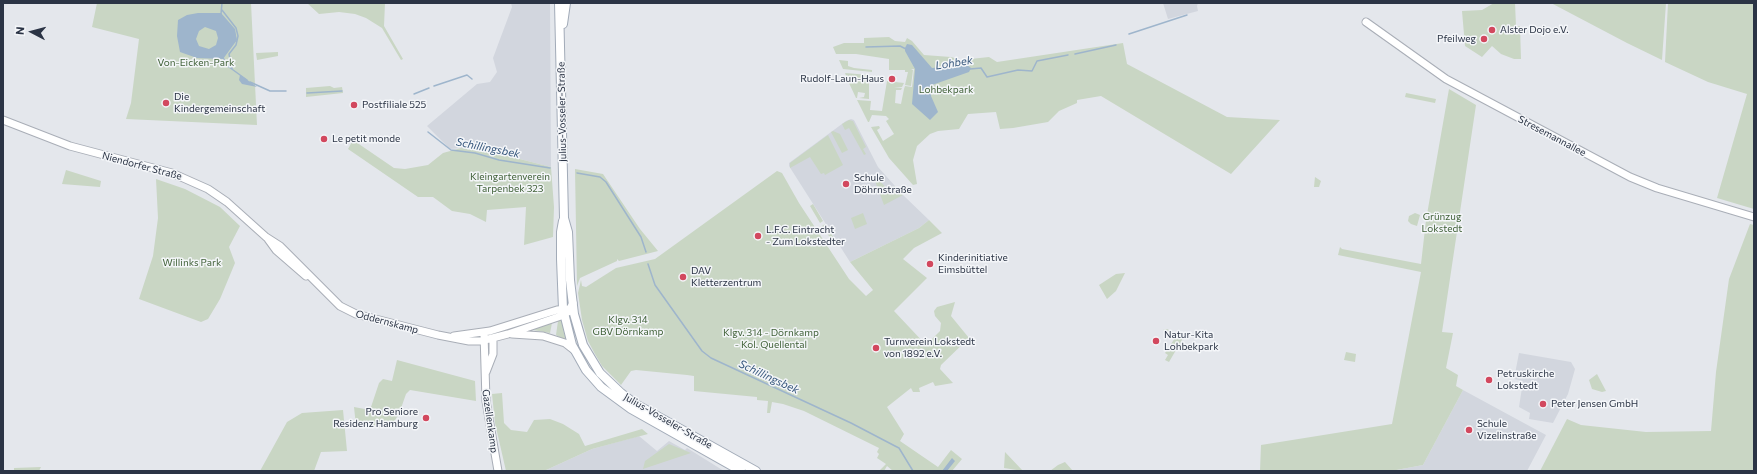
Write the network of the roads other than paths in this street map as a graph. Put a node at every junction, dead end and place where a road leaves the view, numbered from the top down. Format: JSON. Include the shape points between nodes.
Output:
{"nodes":[{"id":1,"x":560,"y":3,"type":"edge"},
{"id":2,"x":566,"y":3,"type":"edge"},
{"id":3,"x":1366,"y":22,"type":"dead end"},
{"id":4,"x":562,"y":30,"type":"junction"},
{"id":5,"x":3,"y":120,"type":"edge"},
{"id":6,"x":1754,"y":217,"type":"edge"},
{"id":7,"x":287,"y":256,"type":"joint"},
{"id":8,"x":569,"y":310,"type":"junction"},
{"id":9,"x":508,"y":334,"type":"junction"},
{"id":10,"x":485,"y":336,"type":"junction"},
{"id":11,"x":493,"y":338,"type":"junction"},
{"id":12,"x":574,"y":350,"type":"junction"},
{"id":13,"x":486,"y":372,"type":"junction"},
{"id":14,"x":498,"y":471,"type":"edge"},
{"id":15,"x":741,"y":471,"type":"edge"},
{"id":16,"x":756,"y":471,"type":"edge"}],
"edges":[{"from":1,"to":4,"type":"main road","name":"Julius-Vosseler-Straße"},
{"from":2,"to":4,"type":"main road","name":"Julius-Vosseler-Straße"},
{"from":3,"to":6,"type":"main road","name":"Stresemannallee","via":[[1446,79],[1626,175],[1657,188]]},
{"from":4,"to":8,"type":"main road","name":"Julius-Vosseler-Straße","via":[[564,218],[568,232]]},
{"from":5,"to":7,"type":"main road","name":"Niendorfer Straße","via":[[70,146],[184,178],[218,195],[266,238],[276,243]]},
{"from":7,"to":10,"type":"main road","name":"Oddernskamp","via":[[347,311],[402,327],[469,341]]},
{"from":8,"to":9,"type":"main road","name":"Oddernskamp"},
{"from":8,"to":10,"type":"main road","name":"Oddernskamp"},
{"from":8,"to":12,"type":"main road","name":"Julius-Vosseler-Straße"},
{"from":8,"to":16,"type":"main road","name":"Julius-Vosseler-Straße","via":[[586,351],[596,368],[613,387],[634,403]]},
{"from":9,"to":11,"type":"main road","name":"Oddernskamp"},
{"from":9,"to":12,"type":"main road","via":[[542,336],[565,343]]},
{"from":10,"to":11,"type":"main road","name":"Oddernskamp"},
{"from":10,"to":13,"type":"main road","name":"Gazellenkamp"},
{"from":11,"to":13,"type":"main road","name":"Gazellenkamp","via":[[493,354]]},
{"from":12,"to":15,"type":"main road","name":"Julius-Vosseler-Straße","via":[[591,377],[621,402]]},
{"from":13,"to":14,"type":"main road","name":"Gazellenkamp","via":[[487,408]]}]}
